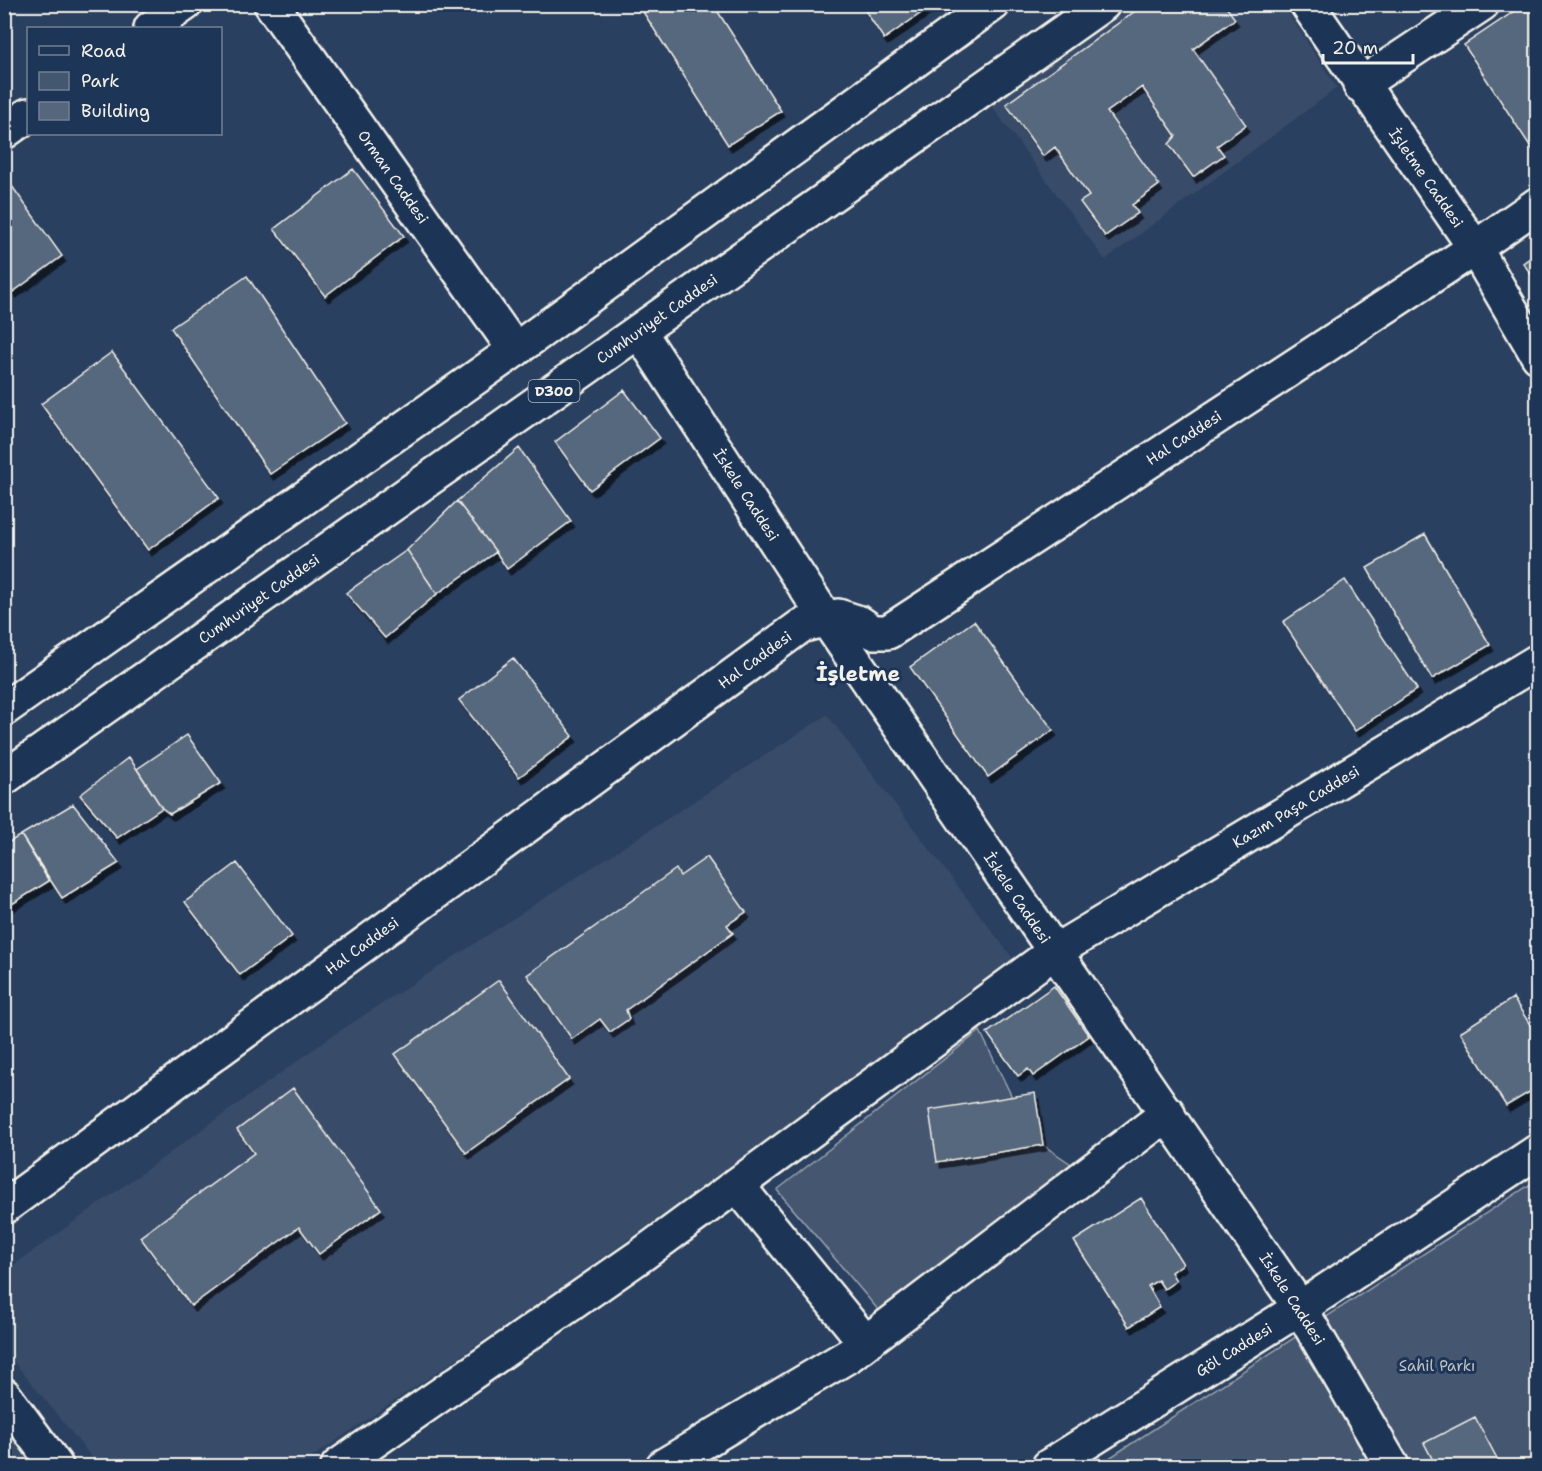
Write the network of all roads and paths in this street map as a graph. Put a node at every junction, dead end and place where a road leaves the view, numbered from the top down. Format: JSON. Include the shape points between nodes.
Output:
{"nodes":[{"id":1,"x":184,"y":4,"type":"edge"},
{"id":2,"x":271,"y":4,"type":"edge"},
{"id":3,"x":993,"y":4,"type":"edge"},
{"id":4,"x":1103,"y":4,"type":"edge"},
{"id":5,"x":1306,"y":4,"type":"edge"},
{"id":6,"x":1482,"y":4,"type":"edge"},
{"id":7,"x":152,"y":27,"type":"edge"},
{"id":8,"x":1360,"y":85,"type":"junction"},
{"id":9,"x":27,"y":116,"type":"edge"},
{"id":10,"x":4,"y":132,"type":"edge"},
{"id":11,"x":1538,"y":204,"type":"edge"},
{"id":12,"x":1475,"y":248,"type":"junction"},
{"id":13,"x":639,"y":331,"type":"junction"},
{"id":14,"x":515,"y":350,"type":"junction"},
{"id":15,"x":1538,"y":356,"type":"edge"},
{"id":16,"x":826,"y":619,"type":"junction"},
{"id":17,"x":1538,"y":662,"type":"edge"},
{"id":18,"x":4,"y":709,"type":"edge"},
{"id":19,"x":4,"y":778,"type":"edge"},
{"id":20,"x":1054,"y":952,"type":"junction"},
{"id":21,"x":1168,"y":1113,"type":"junction"},
{"id":22,"x":1538,"y":1151,"type":"edge"},
{"id":23,"x":737,"y":1185,"type":"junction"},
{"id":24,"x":4,"y":1206,"type":"edge"},
{"id":25,"x":1300,"y":1308,"type":"junction"},
{"id":26,"x":866,"y":1342,"type":"junction"},
{"id":27,"x":4,"y":1395,"type":"edge"},
{"id":28,"x":56,"y":1467,"type":"edge"},
{"id":29,"x":338,"y":1467,"type":"edge"},
{"id":30,"x":663,"y":1467,"type":"edge"},
{"id":31,"x":1048,"y":1467,"type":"edge"},
{"id":32,"x":1392,"y":1467,"type":"edge"}],
"edges":[{"from":1,"to":7,"type":"main road"},
{"from":2,"to":14,"type":"main road","name":"Orman Caddesi"},
{"from":3,"to":14,"type":"main road"},
{"from":4,"to":13,"type":"main road","name":"Cumhuriyet Caddesi","number":"D300"},
{"from":5,"to":8,"type":"main road","name":"İşletme Caddesi"},
{"from":6,"to":8,"type":"main road"},
{"from":8,"to":12,"type":"main road","name":"İşletme Caddesi"},
{"from":9,"to":10,"type":"main road"},
{"from":11,"to":12,"type":"main road","name":"Hal Caddesi"},
{"from":12,"to":15,"type":"main road","name":"İşletme Caddesi"},
{"from":12,"to":16,"type":"main road","name":"Hal Caddesi","via":[[888,632],[873,632],[838,616]]},
{"from":13,"to":16,"type":"main road","name":"İskele Caddesi"},
{"from":13,"to":19,"type":"main road","name":"Cumhuriyet Caddesi","number":"D300"},
{"from":14,"to":18,"type":"main road"},
{"from":16,"to":20,"type":"main road","name":"İskele Caddesi"},
{"from":16,"to":24,"type":"main road","name":"Hal Caddesi","via":[[801,626]]},
{"from":17,"to":20,"type":"main road","name":"Kazım Paşa Caddesi"},
{"from":20,"to":21,"type":"main road","name":"İskele Caddesi"},
{"from":20,"to":23,"type":"main road","name":"Kazım Paşa Caddesi"},
{"from":21,"to":25,"type":"main road","name":"İskele Caddesi"},
{"from":21,"to":26,"type":"main road"},
{"from":22,"to":25,"type":"main road","name":"Göl Caddesi"},
{"from":23,"to":26,"type":"main road"},
{"from":23,"to":29,"type":"main road","name":"Kazım Paşa Caddesi"},
{"from":25,"to":31,"type":"main road","name":"Göl Caddesi"},
{"from":25,"to":32,"type":"main road","name":"İskele Caddesi"},
{"from":26,"to":30,"type":"main road"},
{"from":27,"to":28,"type":"main road"}]}
